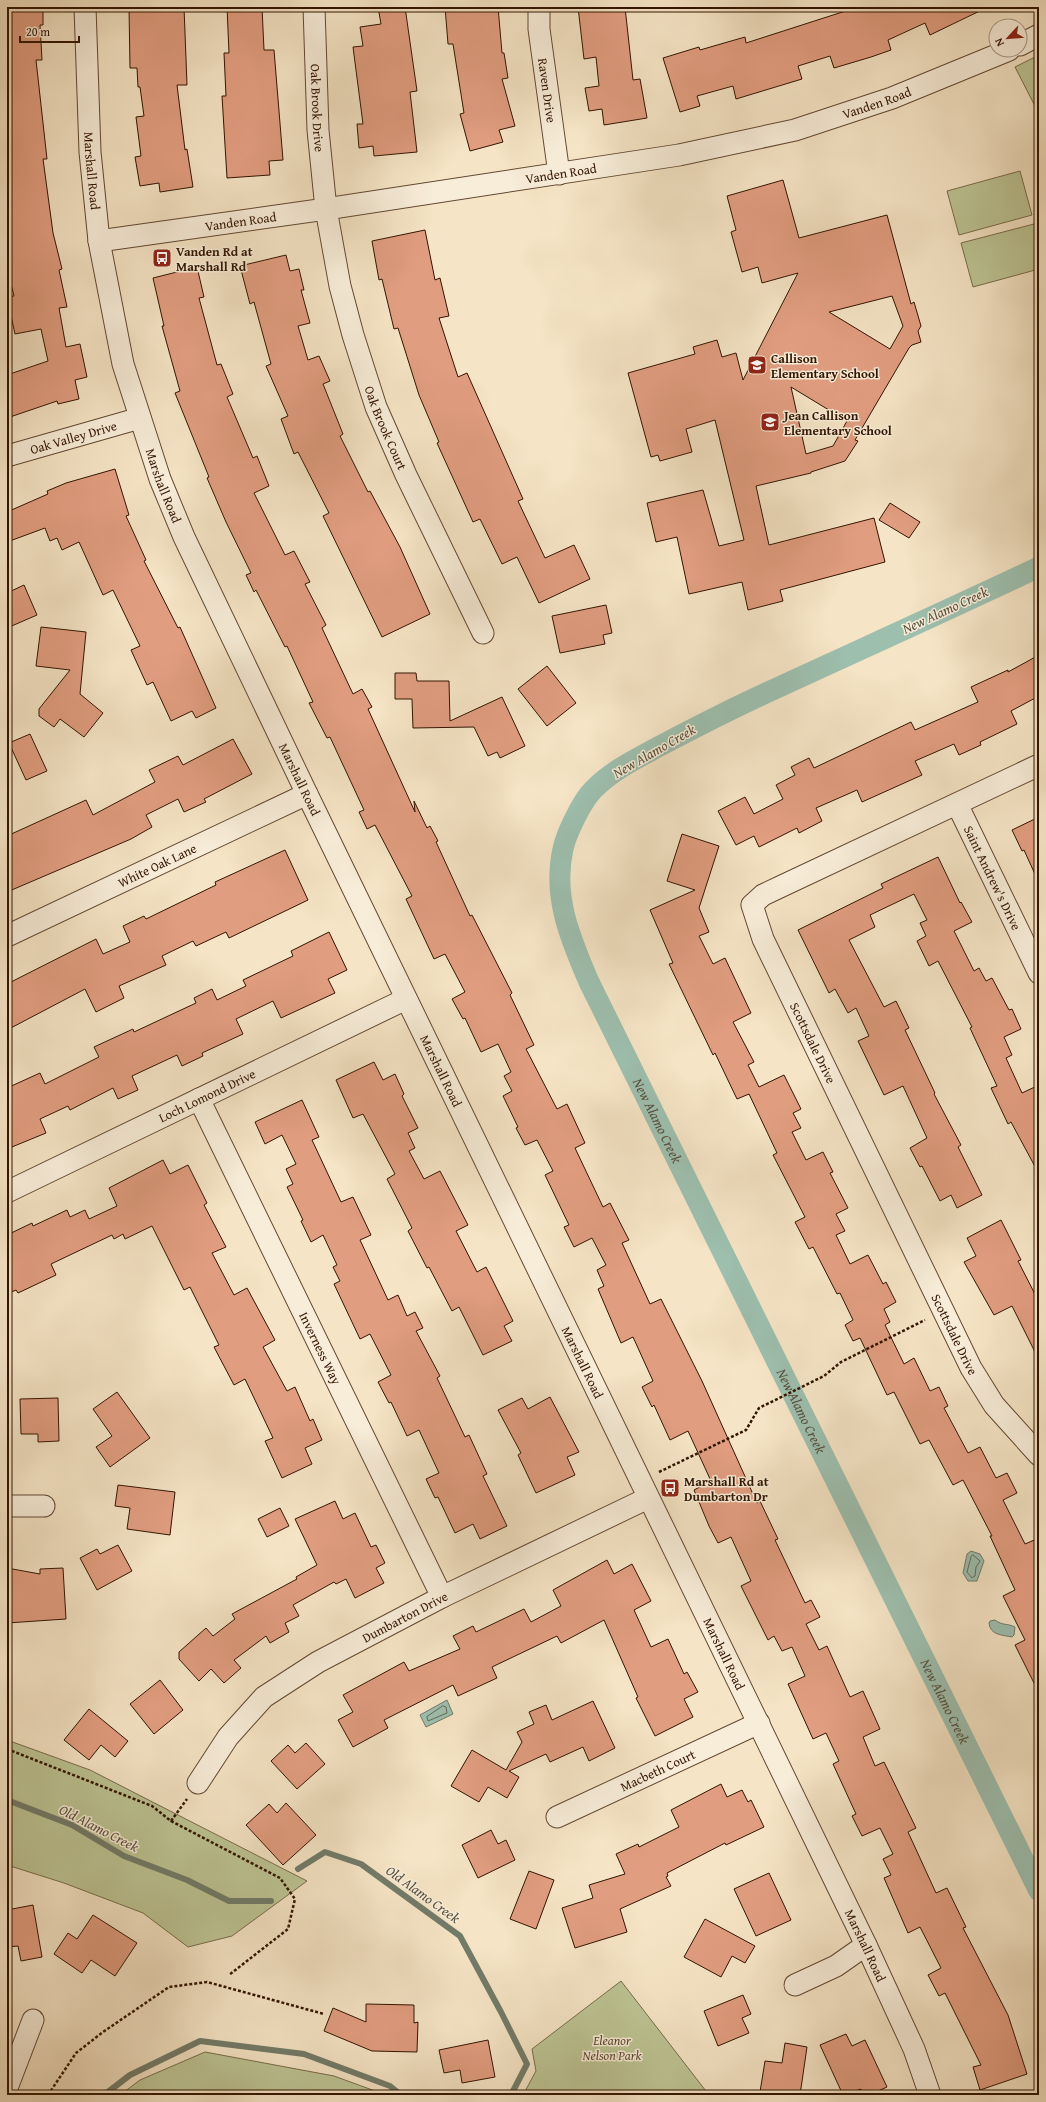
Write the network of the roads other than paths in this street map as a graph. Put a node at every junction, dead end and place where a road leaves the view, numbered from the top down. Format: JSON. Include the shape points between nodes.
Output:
{"nodes":[{"id":1,"x":85,"y":7,"type":"edge"},
{"id":2,"x":314,"y":7,"type":"edge"},
{"id":3,"x":539,"y":7,"type":"edge"},
{"id":4,"x":1039,"y":35,"type":"edge"},
{"id":5,"x":1028,"y":41,"type":"edge"},
{"id":6,"x":990,"y":58,"type":"edge"},
{"id":7,"x":559,"y":174,"type":"junction"},
{"id":8,"x":326,"y":209,"type":"junction"},
{"id":9,"x":99,"y":241,"type":"junction"},
{"id":10,"x":140,"y":418,"type":"junction"},
{"id":11,"x":7,"y":456,"type":"edge"},
{"id":12,"x":483,"y":633,"type":"dead end"},
{"id":13,"x":1039,"y":765,"type":"edge"},
{"id":14,"x":307,"y":794,"type":"junction"},
{"id":15,"x":957,"y":804,"type":"junction"},
{"id":16,"x":7,"y":936,"type":"edge"},
{"id":17,"x":1039,"y":973,"type":"edge"},
{"id":18,"x":406,"y":999,"type":"junction"},
{"id":19,"x":199,"y":1099,"type":"junction"},
{"id":20,"x":7,"y":1192,"type":"edge"},
{"id":21,"x":1039,"y":1455,"type":"edge"},
{"id":22,"x":644,"y":1490,"type":"junction"},
{"id":23,"x":7,"y":1506,"type":"edge"},
{"id":24,"x":44,"y":1506,"type":"dead end"},
{"id":25,"x":442,"y":1597,"type":"junction"},
{"id":26,"x":759,"y":1723,"type":"junction"},
{"id":27,"x":198,"y":1782,"type":"road end"},
{"id":28,"x":557,"y":1817,"type":"dead end"},
{"id":29,"x":866,"y":1945,"type":"junction"},
{"id":30,"x":795,"y":1985,"type":"dead end"},
{"id":31,"x":33,"y":2020,"type":"dead end"},
{"id":32,"x":7,"y":2088,"type":"edge"},
{"id":33,"x":930,"y":2095,"type":"edge"}],
"edges":[{"from":1,"to":9,"type":"street","name":"Marshall Road","via":[[90,152]]},
{"from":2,"to":8,"type":"street","name":"Oak Brook Drive","via":[[318,130]]},
{"from":3,"to":7,"type":"street","name":"Raven Drive","via":[[539,29]]},
{"from":4,"to":5,"type":"street"},
{"from":6,"to":7,"type":"street","name":"Vanden Road","via":[[892,98],[795,130],[679,155]]},
{"from":7,"to":8,"type":"street","name":"Vanden Road"},
{"from":8,"to":9,"type":"street","name":"Vanden Road"},
{"from":8,"to":12,"type":"street","name":"Oak Brook Court","via":[[340,286],[376,407]]},
{"from":9,"to":10,"type":"street","name":"Marshall Road","via":[[123,364]]},
{"from":10,"to":11,"type":"street","name":"Oak Valley Drive"},
{"from":10,"to":14,"type":"street","name":"Marshall Road","via":[[160,479],[184,537]]},
{"from":13,"to":15,"type":"street","name":"Scottsdale Drive"},
{"from":14,"to":16,"type":"street","name":"White Oak Lane"},
{"from":14,"to":18,"type":"street","name":"Marshall Road"},
{"from":15,"to":17,"type":"street","name":"Saint Andrew's Drive"},
{"from":15,"to":21,"type":"street","name":"Scottsdale Drive","via":[[763,895],[752,905],[763,939],[971,1368],[994,1405]]},
{"from":18,"to":19,"type":"street","name":"Loch Lomond Drive"},
{"from":18,"to":22,"type":"street","name":"Marshall Road"},
{"from":19,"to":20,"type":"street","name":"Loch Lomond Drive"},
{"from":19,"to":25,"type":"street","name":"Inverness Way"},
{"from":22,"to":25,"type":"street","name":"Dumbarton Drive"},
{"from":22,"to":26,"type":"street","name":"Marshall Road"},
{"from":23,"to":24,"type":"street"},
{"from":25,"to":27,"type":"street","name":"Dumbarton Drive","via":[[318,1662],[264,1697],[228,1737]]},
{"from":26,"to":28,"type":"street","name":"Macbeth Court"},
{"from":26,"to":29,"type":"street","name":"Marshall Road"},
{"from":29,"to":30,"type":"street","via":[[836,1966]]},
{"from":29,"to":33,"type":"street","name":"Marshall Road","via":[[914,2049]]},
{"from":31,"to":32,"type":"street"}]}
